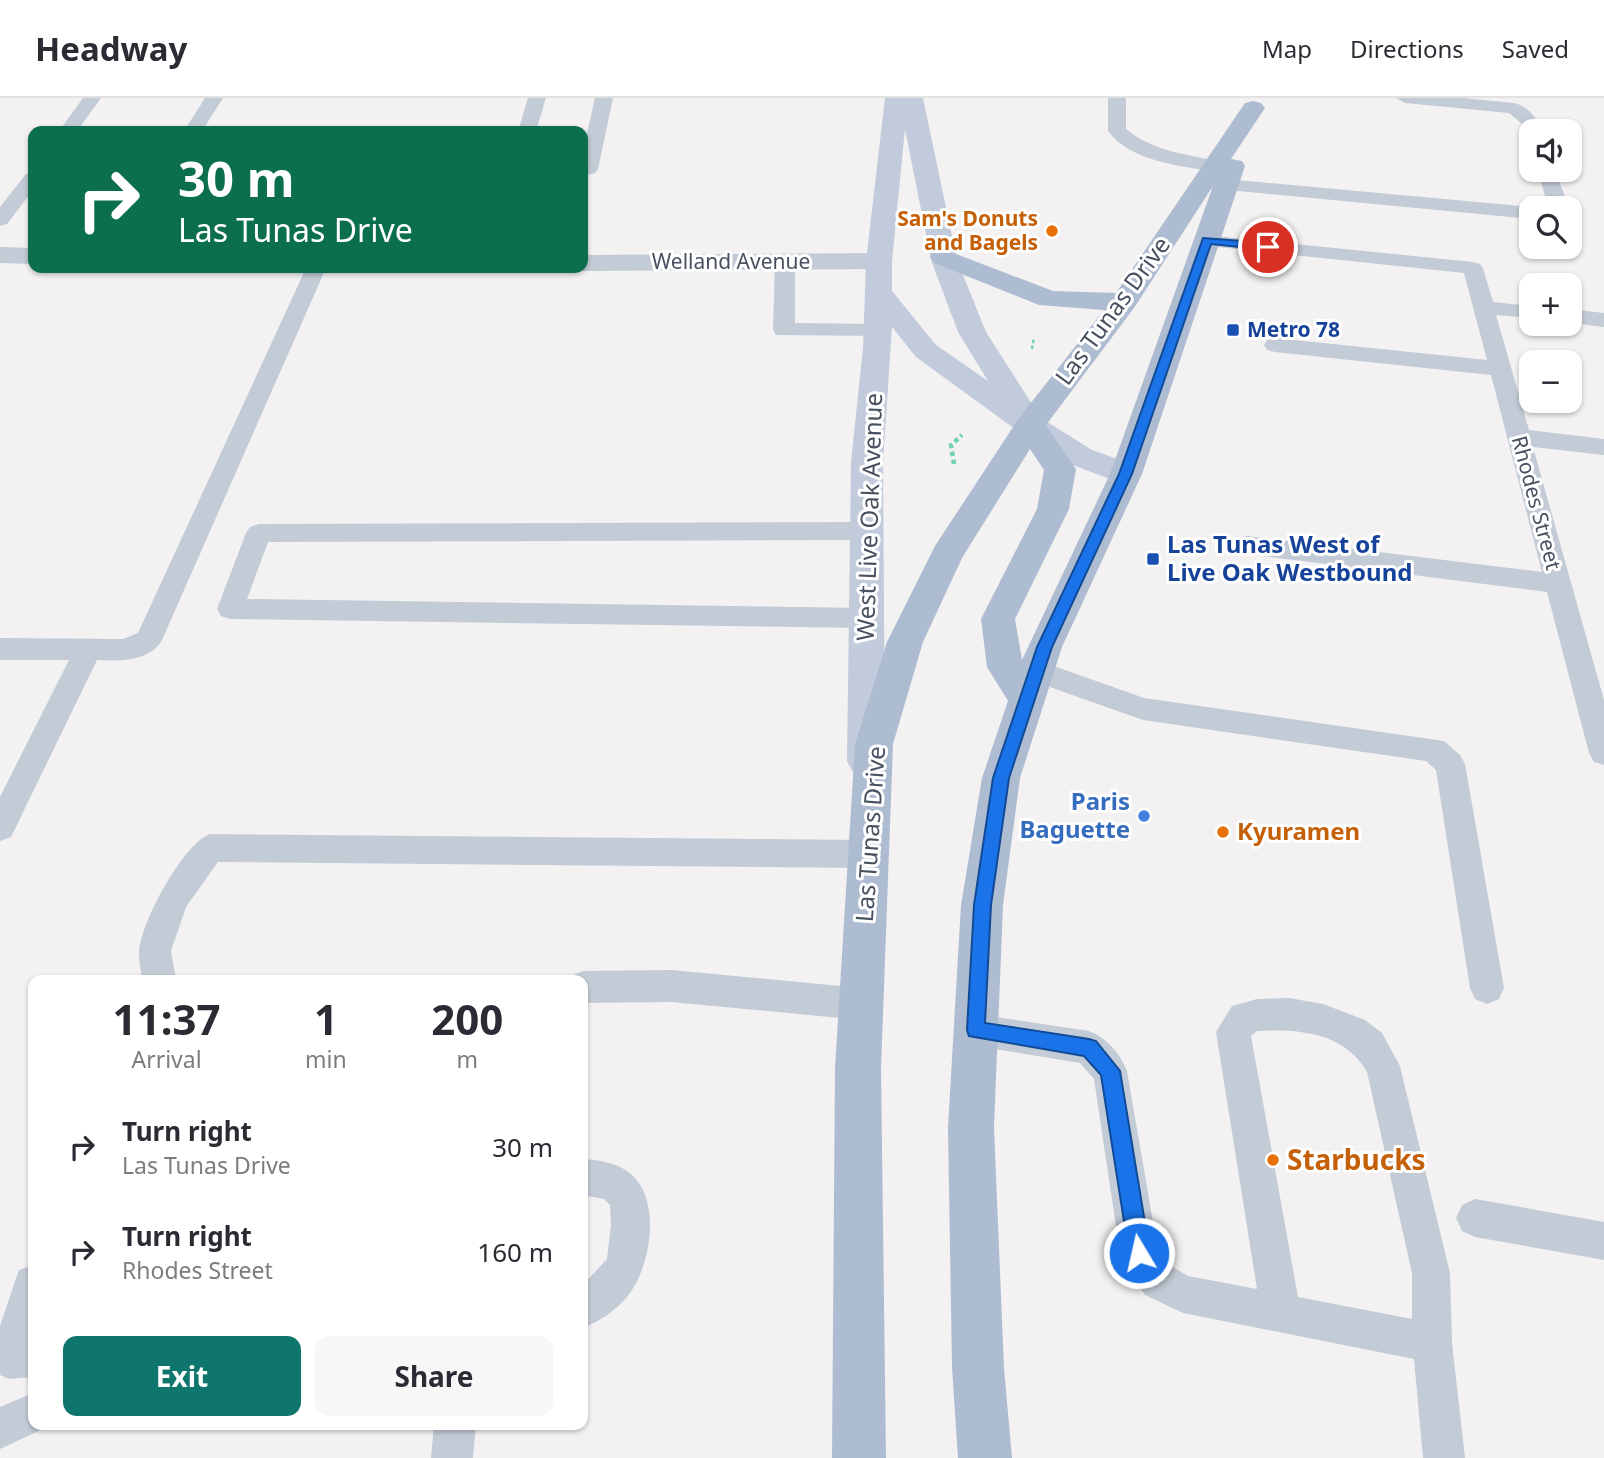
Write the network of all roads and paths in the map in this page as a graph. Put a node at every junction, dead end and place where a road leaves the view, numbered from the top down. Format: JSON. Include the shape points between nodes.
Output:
{"nodes":[{"id":1,"x":92,"y":98,"type":"edge"},
{"id":2,"x":214,"y":98,"type":"edge"},
{"id":3,"x":537,"y":98,"type":"edge"},
{"id":4,"x":604,"y":98,"type":"edge"},
{"id":5,"x":897,"y":98,"type":"edge"},
{"id":6,"x":911,"y":98,"type":"edge"},
{"id":7,"x":1116,"y":98,"type":"edge"},
{"id":8,"x":1405,"y":98,"type":"edge"},
{"id":9,"x":1255,"y":103,"type":"edge"},
{"id":10,"x":1527,"y":119,"type":"edge"},
{"id":11,"x":72,"y":126,"type":"edge"},
{"id":12,"x":196,"y":126,"type":"edge"},
{"id":13,"x":529,"y":126,"type":"edge"},
{"id":14,"x":588,"y":169,"type":"edge"},
{"id":15,"x":1215,"y":178,"type":"junction"},
{"id":16,"x":28,"y":184,"type":"edge"},
{"id":17,"x":1519,"y":212,"type":"edge"},
{"id":18,"x":0,"y":220,"type":"edge"},
{"id":19,"x":1206,"y":241,"type":"junction"},
{"id":20,"x":0,"y":256,"type":"edge"},
{"id":21,"x":28,"y":256,"type":"edge"},
{"id":22,"x":943,"y":257,"type":"junction"},
{"id":23,"x":785,"y":262,"type":"junction"},
{"id":24,"x":588,"y":263,"type":"edge"},
{"id":25,"x":314,"y":273,"type":"edge"},
{"id":26,"x":879,"y":276,"type":"junction"},
{"id":27,"x":1124,"y":302,"type":"junction"},
{"id":28,"x":1483,"y":307,"type":"junction"},
{"id":29,"x":1519,"y":311,"type":"edge"},
{"id":30,"x":1582,"y":317,"type":"edge"},
{"id":31,"x":1604,"y":320,"type":"edge"},
{"id":32,"x":877,"y":331,"type":"junction"},
{"id":33,"x":1034,"y":337,"type":"dead end"},
{"id":34,"x":1275,"y":345,"type":"dead end"},
{"id":35,"x":1031,"y":350,"type":"dead end"},
{"id":36,"x":1500,"y":369,"type":"junction"},
{"id":37,"x":1030,"y":425,"type":"junction"},
{"id":38,"x":1518,"y":437,"type":"junction"},
{"id":39,"x":1604,"y":447,"type":"edge"},
{"id":40,"x":1126,"y":474,"type":"junction"},
{"id":41,"x":866,"y":531,"type":"junction"},
{"id":42,"x":1247,"y":545,"type":"dead end"},
{"id":43,"x":1558,"y":584,"type":"junction"},
{"id":44,"x":866,"y":618,"type":"junction"},
{"id":45,"x":0,"y":649,"type":"edge"},
{"id":46,"x":88,"y":650,"type":"junction"},
{"id":47,"x":1032,"y":685,"type":"junction"},
{"id":48,"x":1604,"y":753,"type":"edge"},
{"id":49,"x":0,"y":828,"type":"edge"},
{"id":50,"x":865,"y":853,"type":"junction"},
{"id":51,"x":866,"y":896,"type":"junction"},
{"id":52,"x":158,"y":975,"type":"edge"},
{"id":53,"x":588,"y":986,"type":"edge"},
{"id":54,"x":1487,"y":988,"type":"dead end"},
{"id":55,"x":861,"y":1004,"type":"junction"},
{"id":56,"x":976,"y":1030,"type":"junction"},
{"id":57,"x":588,"y":1178,"type":"edge"},
{"id":58,"x":1475,"y":1218,"type":"dead end"},
{"id":59,"x":1604,"y":1241,"type":"edge"},
{"id":60,"x":28,"y":1300,"type":"edge"},
{"id":61,"x":588,"y":1304,"type":"edge"},
{"id":62,"x":1281,"y":1314,"type":"junction"},
{"id":63,"x":1432,"y":1343,"type":"junction"},
{"id":64,"x":28,"y":1357,"type":"edge"},
{"id":65,"x":28,"y":1415,"type":"edge"},
{"id":66,"x":0,"y":1428,"type":"edge"},
{"id":67,"x":454,"y":1430,"type":"edge"},
{"id":68,"x":452,"y":1458,"type":"edge"},
{"id":69,"x":859,"y":1458,"type":"edge"},
{"id":70,"x":985,"y":1458,"type":"edge"},
{"id":71,"x":1444,"y":1458,"type":"edge"}],
"edges":[{"from":1,"to":11,"type":"lane"},
{"from":2,"to":12,"type":"lane"},
{"from":3,"to":13,"type":"lane"},
{"from":4,"to":14,"type":"lane"},
{"from":5,"to":26,"type":"street","name":"West Live Oak Avenue"},
{"from":6,"to":22,"type":"street"},
{"from":7,"to":15,"type":"lane","via":[[1117,131],[1129,144]]},
{"from":8,"to":10,"type":"lane","via":[[1514,108]]},
{"from":9,"to":15,"type":"main road","name":"Las Tunas Drive"},
{"from":15,"to":17,"type":"lane"},
{"from":15,"to":19,"type":"main road","name":"Las Tunas Drive"},
{"from":15,"to":27,"type":"main road","name":"Las Tunas Drive"},
{"from":16,"to":18,"type":"lane"},
{"from":19,"to":28,"type":"lane","name":"Rhodes Street","via":[[1472,268]]},
{"from":19,"to":40,"type":"main road","name":"Las Tunas Drive"},
{"from":20,"to":21,"type":"street"},
{"from":22,"to":27,"type":"main road","via":[[1049,299]]},
{"from":22,"to":37,"type":"street","via":[[972,332]]},
{"from":23,"to":24,"type":"street","name":"Welland Avenue"},
{"from":23,"to":26,"type":"street","name":"Welland Avenue"},
{"from":23,"to":32,"type":"lane","via":[[784,330]]},
{"from":25,"to":46,"type":"lane","via":[[148,640],[126,650]]},
{"from":26,"to":32,"type":"street","name":"West Live Oak Avenue"},
{"from":26,"to":37,"type":"street","via":[[926,351]]},
{"from":27,"to":37,"type":"main road","name":"Las Tunas Drive"},
{"from":28,"to":29,"type":"lane"},
{"from":28,"to":36,"type":"lane","name":"Rhodes Street"},
{"from":30,"to":31,"type":"lane"},
{"from":32,"to":41,"type":"street","name":"West Live Oak Avenue"},
{"from":33,"to":35,"type":"path"},
{"from":34,"to":36,"type":"lane"},
{"from":36,"to":38,"type":"lane","name":"Rhodes Street"},
{"from":37,"to":40,"type":"street","via":[[1081,457]]},
{"from":37,"to":47,"type":"main road","via":[[1060,469],[1053,509],[998,619],[1005,667]]},
{"from":37,"to":51,"type":"main road","name":"Las Tunas Drive","via":[[947,555],[905,642],[874,744]]},
{"from":38,"to":39,"type":"lane"},
{"from":38,"to":43,"type":"lane","name":"Rhodes Street"},
{"from":40,"to":47,"type":"main road","name":"Las Tunas Drive","via":[[1045,647]]},
{"from":41,"to":44,"type":"street","name":"West Live Oak Avenue"},
{"from":41,"to":44,"type":"lane","via":[[259,533],[230,609]]},
{"from":42,"to":43,"type":"lane"},
{"from":43,"to":48,"type":"lane","name":"Rhodes Street"},
{"from":44,"to":50,"type":"street","name":"West Live Oak Avenue"},
{"from":45,"to":46,"type":"lane"},
{"from":46,"to":49,"type":"lane"},
{"from":47,"to":54,"type":"lane","via":[[1143,709],[1434,750],[1450,764]]},
{"from":47,"to":56,"type":"main road","name":"Las Tunas Drive","via":[[1001,778],[982,905]]},
{"from":50,"to":51,"type":"street","name":"West Live Oak Avenue"},
{"from":50,"to":52,"type":"lane","via":[[210,848],[172,900],[155,951]]},
{"from":51,"to":55,"type":"main road","name":"Las Tunas Drive"},
{"from":53,"to":55,"type":"lane","via":[[671,986]]},
{"from":55,"to":69,"type":"main road","name":"Las Tunas Drive"},
{"from":56,"to":62,"type":"lane","via":[[1089,1048],[1110,1071],[1139,1253],[1158,1281],[1183,1294]]},
{"from":56,"to":70,"type":"main road","name":"Las Tunas Drive","via":[[971,1127]]},
{"from":57,"to":61,"type":"lane","via":[[613,1181],[626,1195],[631,1219],[626,1262],[617,1279]]},
{"from":58,"to":59,"type":"lane"},
{"from":60,"to":64,"type":"lane","via":[[9,1359]]},
{"from":62,"to":63,"type":"lane"},
{"from":62,"to":63,"type":"lane","via":[[1233,1032],[1244,1017],[1260,1013],[1338,1022],[1366,1040],[1383,1066],[1432,1273]]},
{"from":63,"to":71,"type":"lane"},
{"from":65,"to":66,"type":"lane"},
{"from":67,"to":68,"type":"lane"}]}
